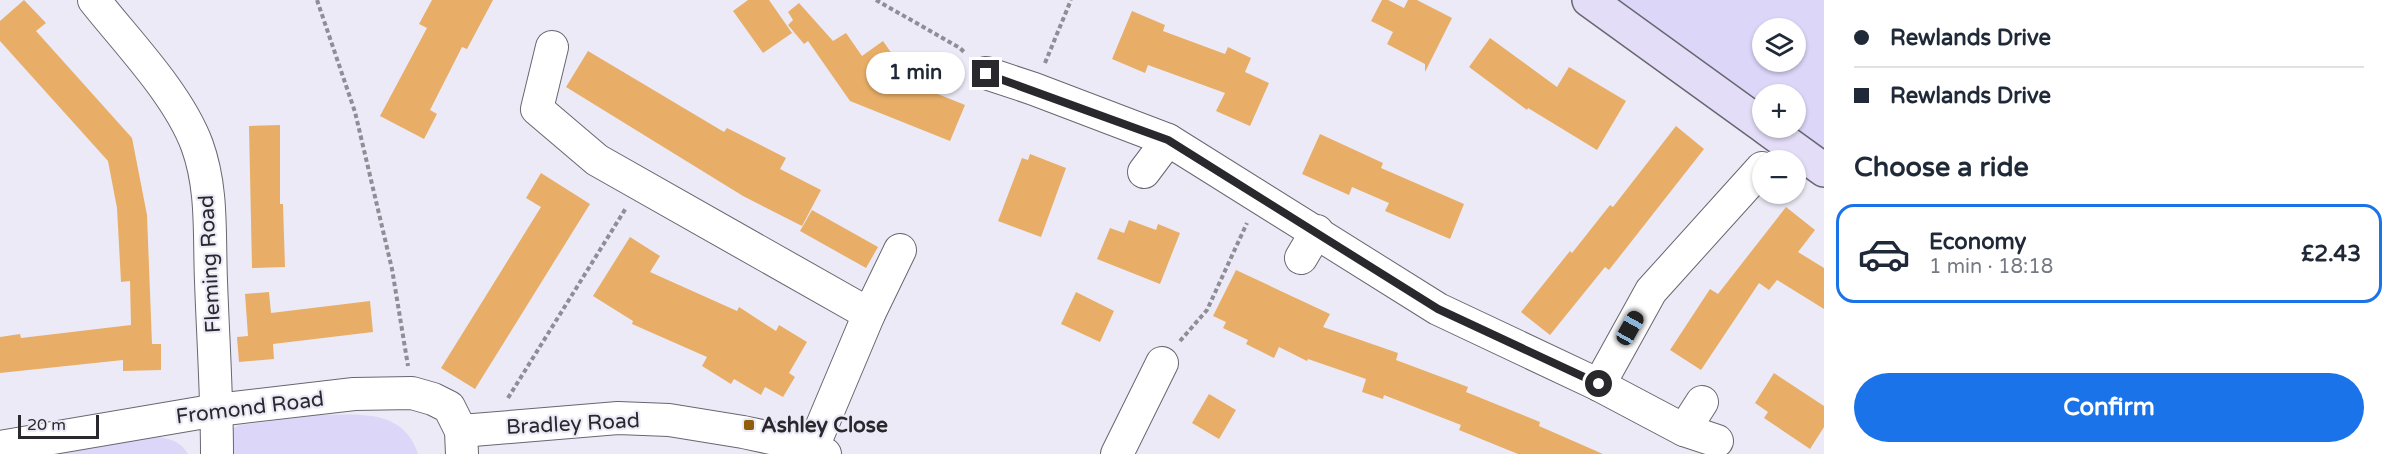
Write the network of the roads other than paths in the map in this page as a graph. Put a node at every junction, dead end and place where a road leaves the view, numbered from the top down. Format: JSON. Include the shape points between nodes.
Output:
{"nodes":[{"id":1,"x":94,"y":0,"type":"edge"},
{"id":2,"x":1589,"y":0,"type":"edge"},
{"id":3,"x":552,"y":47,"type":"dead end"},
{"id":4,"x":986,"y":74,"type":"road end"},
{"id":5,"x":1771,"y":139,"type":"edge"},
{"id":6,"x":1168,"y":140,"type":"junction"},
{"id":7,"x":1824,"y":170,"type":"edge"},
{"id":8,"x":1144,"y":172,"type":"dead end"},
{"id":9,"x":1752,"y":179,"type":"edge"},
{"id":10,"x":1317,"y":231,"type":"junction"},
{"id":11,"x":900,"y":249,"type":"dead end"},
{"id":12,"x":1301,"y":258,"type":"dead end"},
{"id":13,"x":869,"y":314,"type":"junction"},
{"id":14,"x":1162,"y":363,"type":"road end"},
{"id":15,"x":1599,"y":384,"type":"junction"},
{"id":16,"x":1702,"y":402,"type":"dead end"},
{"id":17,"x":217,"y":410,"type":"junction"},
{"id":18,"x":1684,"y":430,"type":"junction"},
{"id":19,"x":470,"y":438,"type":"edge"},
{"id":20,"x":1717,"y":441,"type":"dead end"},
{"id":21,"x":0,"y":447,"type":"edge"},
{"id":22,"x":819,"y":451,"type":"edge"},
{"id":23,"x":217,"y":454,"type":"edge"},
{"id":24,"x":1117,"y":454,"type":"edge"}],
"edges":[{"from":1,"to":17,"type":"street","name":"Fleming Road","via":[[178,107],[197,145],[209,194]]},
{"from":2,"to":5,"type":"street"},
{"from":3,"to":13,"type":"street","via":[[537,109],[597,160]]},
{"from":4,"to":6,"type":"street"},
{"from":5,"to":7,"type":"street"},
{"from":6,"to":8,"type":"street"},
{"from":6,"to":10,"type":"street"},
{"from":9,"to":15,"type":"street","via":[[1651,291]]},
{"from":10,"to":12,"type":"street"},
{"from":10,"to":15,"type":"street","via":[[1438,309]]},
{"from":11,"to":13,"type":"street"},
{"from":13,"to":22,"type":"street"},
{"from":14,"to":24,"type":"street"},
{"from":15,"to":18,"type":"street"},
{"from":16,"to":18,"type":"street"},
{"from":17,"to":19,"type":"street","name":"Fromond Road","via":[[354,394],[412,393],[449,407]]},
{"from":17,"to":21,"type":"street","name":"Fromond Road"},
{"from":17,"to":23,"type":"street","name":"Fleming Road"},
{"from":18,"to":20,"type":"street"},
{"from":19,"to":22,"type":"street","name":"Bradley Road","via":[[618,418],[669,420],[743,432]]}]}
